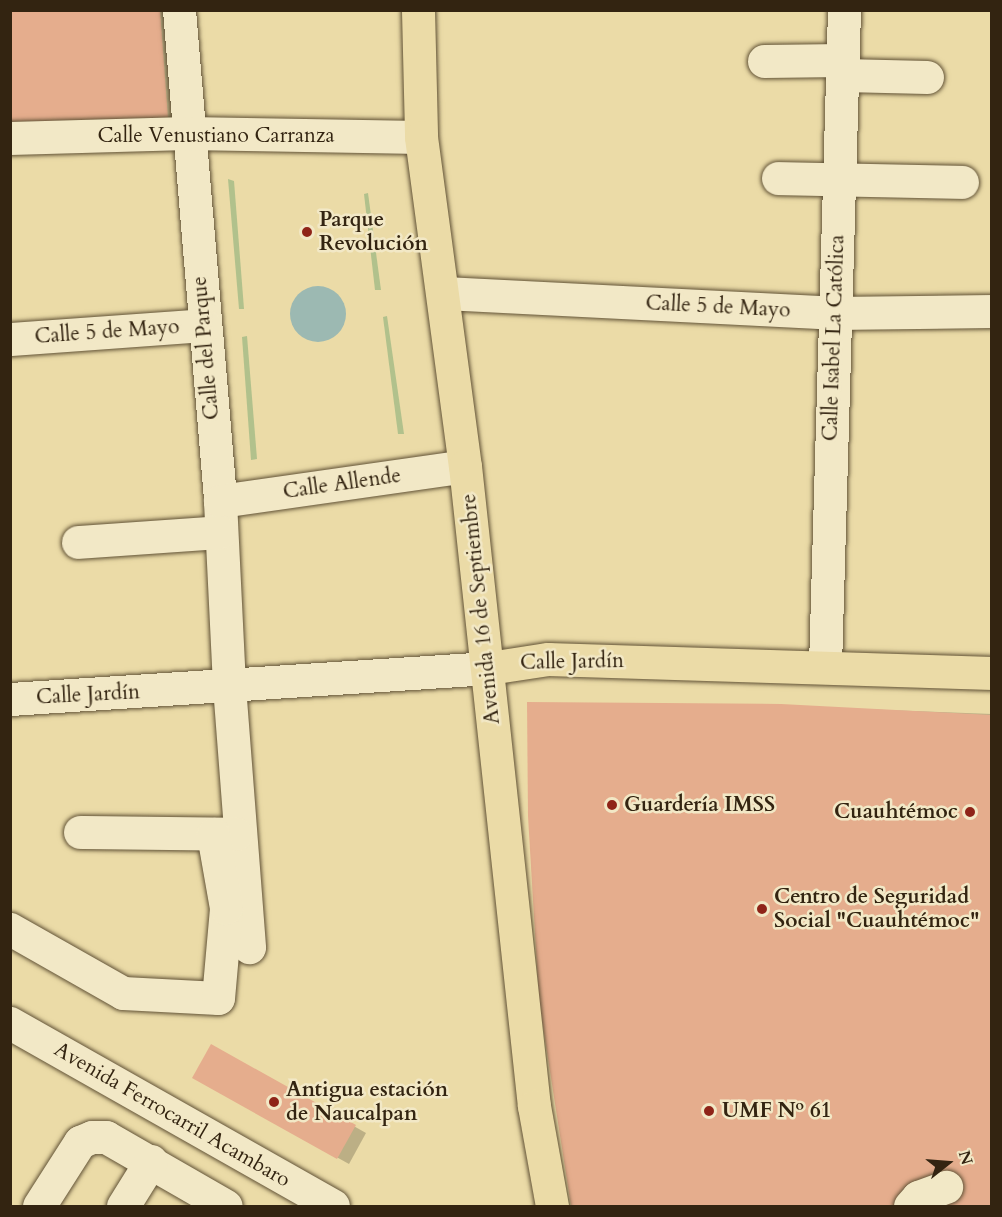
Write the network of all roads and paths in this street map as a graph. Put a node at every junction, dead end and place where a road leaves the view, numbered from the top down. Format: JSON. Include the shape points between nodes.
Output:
{"nodes":[{"id":1,"x":179,"y":10,"type":"edge"},
{"id":2,"x":418,"y":10,"type":"edge"},
{"id":3,"x":844,"y":10,"type":"edge"},
{"id":4,"x":764,"y":61,"type":"dead end"},
{"id":5,"x":843,"y":68,"type":"junction"},
{"id":6,"x":927,"y":77,"type":"dead end"},
{"id":7,"x":187,"y":134,"type":"junction"},
{"id":8,"x":421,"y":137,"type":"junction"},
{"id":9,"x":10,"y":138,"type":"edge"},
{"id":10,"x":778,"y":178,"type":"dead end"},
{"id":11,"x":840,"y":180,"type":"junction"},
{"id":12,"x":962,"y":182,"type":"dead end"},
{"id":13,"x":444,"y":293,"type":"junction"},
{"id":14,"x":992,"y":311,"type":"edge"},
{"id":15,"x":833,"y":313,"type":"junction"},
{"id":16,"x":204,"y":325,"type":"junction"},
{"id":17,"x":10,"y":339,"type":"edge"},
{"id":18,"x":465,"y":466,"type":"junction"},
{"id":19,"x":220,"y":517,"type":"junction"},
{"id":20,"x":78,"y":542,"type":"dead end"},
{"id":21,"x":825,"y":666,"type":"junction"},
{"id":22,"x":489,"y":668,"type":"junction"},
{"id":23,"x":992,"y":673,"type":"edge"},
{"id":24,"x":229,"y":686,"type":"junction"},
{"id":25,"x":10,"y":699,"type":"edge"},
{"id":26,"x":80,"y":832,"type":"dead end"},
{"id":27,"x":227,"y":834,"type":"junction"},
{"id":28,"x":10,"y":928,"type":"edge"},
{"id":29,"x":249,"y":947,"type":"dead end"},
{"id":30,"x":10,"y":1023,"type":"edge"},
{"id":31,"x":151,"y":1161,"type":"junction"},
{"id":32,"x":946,"y":1187,"type":"dead end"},
{"id":33,"x":39,"y":1206,"type":"edge"},
{"id":34,"x":123,"y":1206,"type":"edge"},
{"id":35,"x":226,"y":1206,"type":"edge"},
{"id":36,"x":333,"y":1206,"type":"edge"},
{"id":37,"x":552,"y":1206,"type":"edge"},
{"id":38,"x":910,"y":1206,"type":"edge"}],
"edges":[{"from":1,"to":7,"type":"street","name":"Calle del Parque"},
{"from":2,"to":8,"type":"main road","name":"Avenida 16 de Septiembre"},
{"from":3,"to":5,"type":"street","name":"Calle Isabel La Católica"},
{"from":4,"to":5,"type":"street"},
{"from":5,"to":6,"type":"street"},
{"from":5,"to":11,"type":"street","name":"Calle Isabel La Católica"},
{"from":7,"to":8,"type":"street","name":"Calle Venustiano Carranza"},
{"from":7,"to":9,"type":"street","name":"Calle Venustiano Carranza"},
{"from":7,"to":16,"type":"street","name":"Calle del Parque"},
{"from":8,"to":13,"type":"main road","name":"Avenida 16 de Septiembre"},
{"from":10,"to":11,"type":"street"},
{"from":11,"to":12,"type":"street"},
{"from":11,"to":15,"type":"street","name":"Calle Isabel La Católica"},
{"from":13,"to":15,"type":"street","name":"Calle 5 de Mayo"},
{"from":13,"to":18,"type":"main road","name":"Avenida 16 de Septiembre"},
{"from":14,"to":15,"type":"street","name":"Calle 5 de Mayo"},
{"from":15,"to":21,"type":"street","name":"Calle Isabel La Católica"},
{"from":16,"to":17,"type":"street","name":"Calle 5 de Mayo"},
{"from":16,"to":19,"type":"street","name":"Calle del Parque"},
{"from":18,"to":19,"type":"street","name":"Calle Allende"},
{"from":18,"to":22,"type":"main road","name":"Avenida 16 de Septiembre"},
{"from":19,"to":20,"type":"street","name":"Calle Allende"},
{"from":19,"to":24,"type":"street","name":"Calle del Parque"},
{"from":21,"to":22,"type":"main road","name":"Calle Jardín","via":[[548,659]]},
{"from":21,"to":23,"type":"main road","name":"Calle Jardín"},
{"from":22,"to":24,"type":"street","name":"Calle Jardín"},
{"from":22,"to":37,"type":"main road","name":"Avenida 16 de Septiembre","via":[[534,1106]]},
{"from":24,"to":25,"type":"street","name":"Calle Jardín"},
{"from":24,"to":27,"type":"street","name":"Calle del Parque"},
{"from":26,"to":27,"type":"street"},
{"from":27,"to":28,"type":"street","via":[[226,908],[218,998],[123,993]]},
{"from":27,"to":29,"type":"street"},
{"from":30,"to":36,"type":"street","name":"Avenida Ferrocarril Acambaro"},
{"from":31,"to":33,"type":"street","via":[[106,1137],[92,1137],[80,1142]]},
{"from":31,"to":34,"type":"street"},
{"from":31,"to":35,"type":"street"},
{"from":32,"to":38,"type":"street","via":[[918,1197]]}]}
